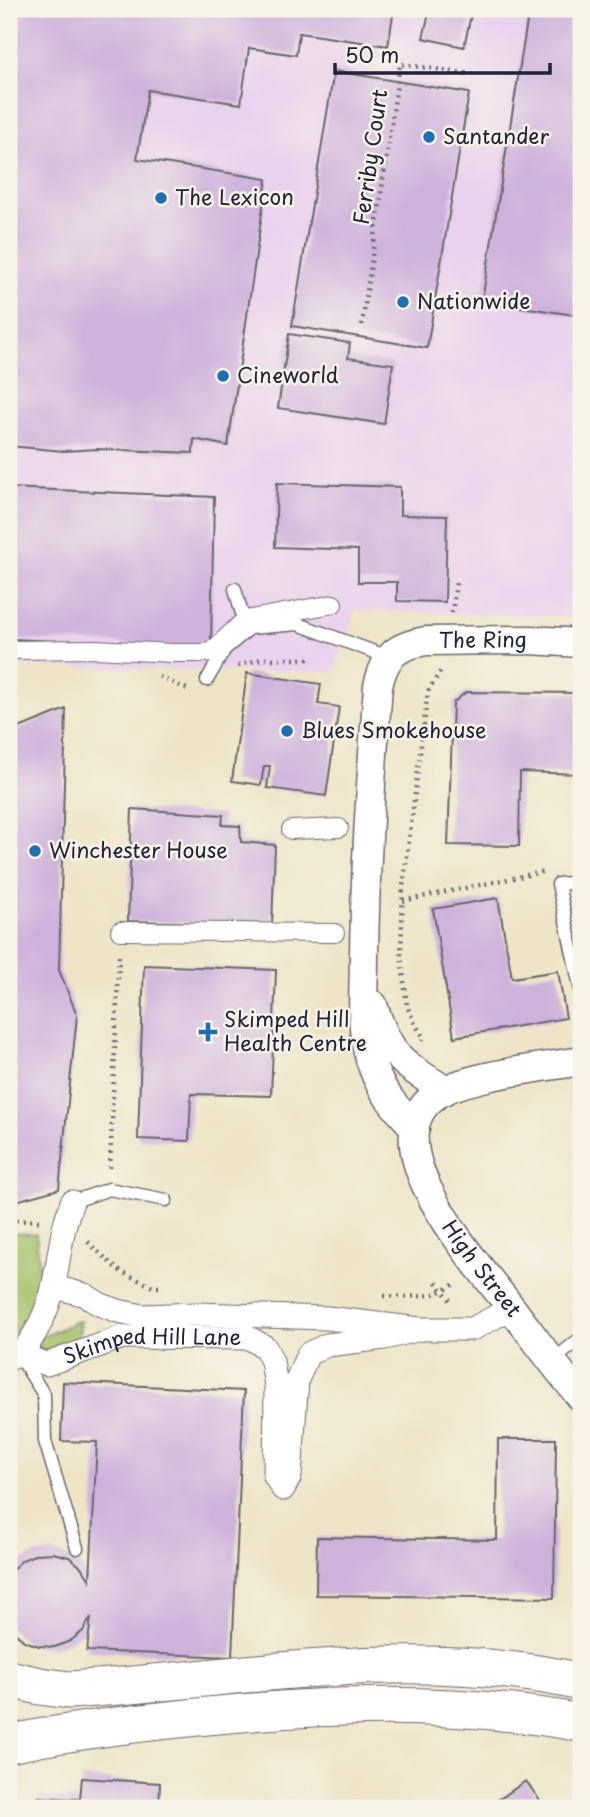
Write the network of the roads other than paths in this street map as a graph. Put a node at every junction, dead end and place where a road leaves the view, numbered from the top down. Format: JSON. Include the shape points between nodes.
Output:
{"nodes":[{"id":1,"x":235,"y":589,"type":"dead end"},
{"id":2,"x":332,"y":604,"type":"dead end"},
{"id":3,"x":248,"y":624,"type":"junction"},
{"id":4,"x":581,"y":643,"type":"edge"},
{"id":5,"x":9,"y":650,"type":"edge"},
{"id":6,"x":388,"y":657,"type":"junction"},
{"id":7,"x":207,"y":680,"type":"dead end"},
{"id":8,"x":340,"y":828,"type":"dead end"},
{"id":9,"x":291,"y":830,"type":"dead end"},
{"id":10,"x":581,"y":882,"type":"edge"},
{"id":11,"x":120,"y":931,"type":"road end"},
{"id":12,"x":335,"y":933,"type":"dead end"},
{"id":13,"x":364,"y":976,"type":"junction"},
{"id":14,"x":581,"y":991,"type":"edge"},
{"id":15,"x":581,"y":1061,"type":"edge"},
{"id":16,"x":451,"y":1088,"type":"junction"},
{"id":17,"x":415,"y":1128,"type":"junction"},
{"id":18,"x":166,"y":1200,"type":"dead end"},
{"id":19,"x":72,"y":1202,"type":"joint"},
{"id":20,"x":55,"y":1287,"type":"junction"},
{"id":21,"x":512,"y":1308,"type":"junction"},
{"id":22,"x":420,"y":1329,"type":"junction"},
{"id":23,"x":581,"y":1338,"type":"edge"},
{"id":24,"x":14,"y":1357,"type":"edge"},
{"id":25,"x":551,"y":1362,"type":"junction"},
{"id":26,"x":581,"y":1397,"type":"edge"},
{"id":27,"x":77,"y":1548,"type":"dead end"},
{"id":28,"x":581,"y":1663,"type":"edge"},
{"id":29,"x":538,"y":1672,"type":"junction"},
{"id":30,"x":9,"y":1679,"type":"edge"},
{"id":31,"x":581,"y":1682,"type":"edge"},
{"id":32,"x":581,"y":1723,"type":"edge"},
{"id":33,"x":9,"y":1744,"type":"edge"}],
"edges":[{"from":1,"to":3,"type":"lane"},
{"from":2,"to":3,"type":"street"},
{"from":3,"to":5,"type":"street","via":[[210,653]]},
{"from":3,"to":6,"type":"lane","via":[[298,624]]},
{"from":3,"to":7,"type":"lane","via":[[225,649]]},
{"from":4,"to":6,"type":"street","name":"The Ring","via":[[435,641],[414,643]]},
{"from":6,"to":13,"type":"street","via":[[376,709]]},
{"from":8,"to":9,"type":"street"},
{"from":10,"to":14,"type":"lane","via":[[558,884]]},
{"from":11,"to":12,"type":"street"},
{"from":13,"to":16,"type":"street","via":[[382,1034],[397,1056],[406,1066]]},
{"from":13,"to":17,"type":"street","via":[[364,1029],[372,1067],[390,1102]]},
{"from":15,"to":16,"type":"street"},
{"from":16,"to":17,"type":"street","via":[[428,1104]]},
{"from":17,"to":21,"type":"street","name":"High Street","via":[[416,1161],[429,1193],[452,1232]]},
{"from":18,"to":19,"type":"lane","via":[[109,1189]]},
{"from":19,"to":20,"type":"street","name":"Skimped Hill Lane"},
{"from":20,"to":22,"type":"street","name":"Skimped Hill Lane","via":[[144,1316],[327,1318]]},
{"from":20,"to":24,"type":"street","name":"Skimped Hill Lane","via":[[48,1312],[29,1343]]},
{"from":21,"to":22,"type":"street","name":"Skimped Hill Lane","via":[[472,1329]]},
{"from":21,"to":25,"type":"street","name":"High Street"},
{"from":22,"to":24,"type":"street","name":"Skimped Hill Lane","via":[[327,1345],[308,1354],[296,1380],[290,1476],[283,1489],[275,1476],[272,1361],[265,1346],[249,1338],[123,1337],[47,1364]]},
{"from":23,"to":25,"type":"lane"},
{"from":24,"to":27,"type":"lane","via":[[44,1395],[46,1441]]},
{"from":25,"to":26,"type":"street","name":"High Street"},
{"from":28,"to":29,"type":"main road"},
{"from":29,"to":30,"type":"main road","via":[[373,1664],[69,1690]]},
{"from":29,"to":31,"type":"main road"},
{"from":32,"to":33,"type":"main road","via":[[416,1705],[321,1706],[120,1725]]}]}
